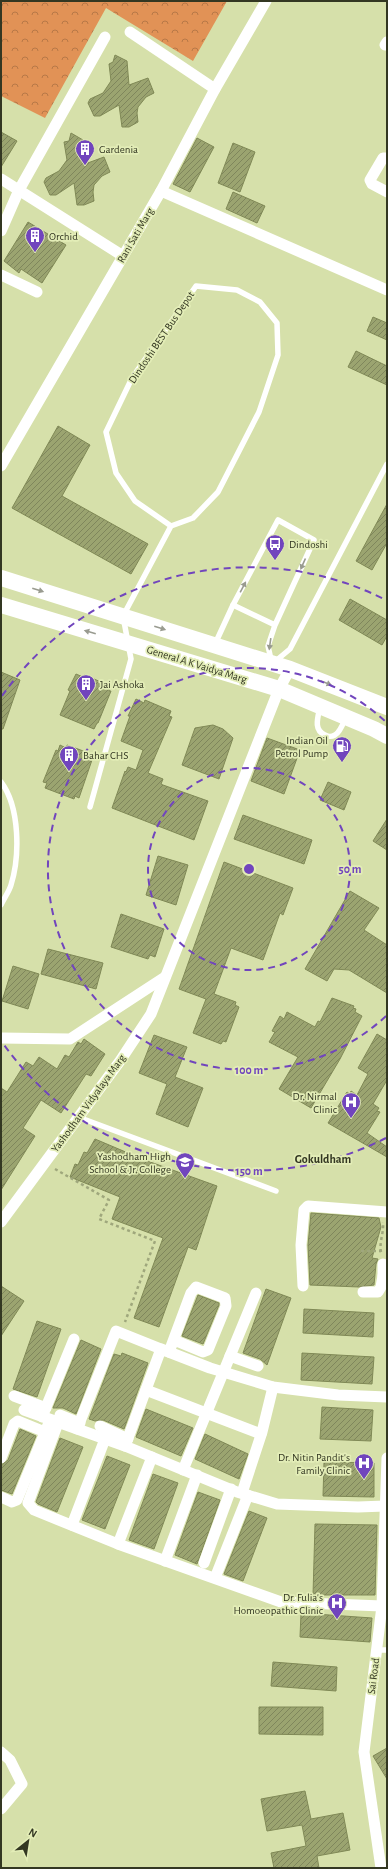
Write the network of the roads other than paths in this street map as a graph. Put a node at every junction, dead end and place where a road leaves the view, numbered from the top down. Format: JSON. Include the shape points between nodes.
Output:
{"nodes":[{"id":1,"x":266,"y":1,"type":"edge"},
{"id":2,"x":130,"y":32,"type":"dead end"},
{"id":3,"x":105,"y":37,"type":"dead end"},
{"id":4,"x":215,"y":89,"type":"junction"},
{"id":5,"x":387,"y":158,"type":"edge"},
{"id":6,"x":1,"y":179,"type":"edge"},
{"id":7,"x":19,"y":190,"type":"junction"},
{"id":8,"x":161,"y":191,"type":"junction"},
{"id":9,"x":387,"y":192,"type":"edge"},
{"id":10,"x":1,"y":231,"type":"edge"},
{"id":11,"x":120,"y":254,"type":"junction"},
{"id":12,"x":1,"y":275,"type":"edge"},
{"id":13,"x":387,"y":290,"type":"edge"},
{"id":14,"x":37,"y":292,"type":"dead end"},
{"id":15,"x":387,"y":464,"type":"edge"},
{"id":16,"x":1,"y":466,"type":"edge"},
{"id":17,"x":171,"y":526,"type":"junction"},
{"id":18,"x":1,"y":578,"type":"edge"},
{"id":19,"x":233,"y":605,"type":"junction"},
{"id":20,"x":1,"y":606,"type":"edge"},
{"id":21,"x":123,"y":616,"type":"junction"},
{"id":22,"x":275,"y":625,"type":"junction"},
{"id":23,"x":127,"y":643,"type":"junction"},
{"id":24,"x":214,"y":645,"type":"junction"},
{"id":25,"x":272,"y":664,"type":"junction"},
{"id":26,"x":290,"y":669,"type":"junction"},
{"id":27,"x":279,"y":689,"type":"junction"},
{"id":28,"x":320,"y":706,"type":"junction"},
{"id":29,"x":387,"y":707,"type":"edge"},
{"id":30,"x":347,"y":717,"type":"junction"},
{"id":31,"x":387,"y":736,"type":"edge"},
{"id":32,"x":1,"y":782,"type":"edge"},
{"id":33,"x":90,"y":807,"type":"dead end"},
{"id":34,"x":1,"y":905,"type":"edge"},
{"id":35,"x":165,"y":977,"type":"junction"},
{"id":36,"x":1,"y":1038,"type":"edge"},
{"id":37,"x":77,"y":1117,"type":"junction"},
{"id":38,"x":276,"y":1191,"type":"dead end"},
{"id":39,"x":384,"y":1212,"type":"edge"},
{"id":40,"x":1,"y":1222,"type":"edge"},
{"id":41,"x":384,"y":1268,"type":"edge"},
{"id":42,"x":303,"y":1286,"type":"dead end"},
{"id":43,"x":363,"y":1292,"type":"dead end"},
{"id":44,"x":256,"y":1293,"type":"dead end"},
{"id":45,"x":74,"y":1339,"type":"dead end"},
{"id":46,"x":174,"y":1340,"type":"junction"},
{"id":47,"x":165,"y":1351,"type":"junction"},
{"id":48,"x":230,"y":1356,"type":"junction"},
{"id":49,"x":258,"y":1366,"type":"dead end"},
{"id":50,"x":223,"y":1372,"type":"junction"},
{"id":51,"x":273,"y":1388,"type":"junction"},
{"id":52,"x":146,"y":1390,"type":"junction"},
{"id":53,"x":14,"y":1396,"type":"dead end"},
{"id":54,"x":387,"y":1397,"type":"edge"},
{"id":55,"x":24,"y":1410,"type":"dead end"},
{"id":56,"x":206,"y":1414,"type":"junction"},
{"id":57,"x":51,"y":1416,"type":"junction"},
{"id":58,"x":79,"y":1426,"type":"junction"},
{"id":59,"x":100,"y":1426,"type":"dead end"},
{"id":60,"x":45,"y":1432,"type":"junction"},
{"id":61,"x":261,"y":1434,"type":"junction"},
{"id":62,"x":105,"y":1439,"type":"junction"},
{"id":63,"x":126,"y":1442,"type":"junction"},
{"id":64,"x":152,"y":1457,"type":"junction"},
{"id":65,"x":1,"y":1458,"type":"edge"},
{"id":66,"x":387,"y":1458,"type":"edge"},
{"id":67,"x":183,"y":1470,"type":"junction"},
{"id":68,"x":197,"y":1475,"type":"junction"},
{"id":69,"x":231,"y":1489,"type":"junction"},
{"id":70,"x":245,"y":1494,"type":"junction"},
{"id":71,"x":1,"y":1497,"type":"edge"},
{"id":72,"x":385,"y":1506,"type":"junction"},
{"id":73,"x":72,"y":1525,"type":"junction"},
{"id":74,"x":118,"y":1544,"type":"junction"},
{"id":75,"x":165,"y":1561,"type":"junction"},
{"id":76,"x":204,"y":1563,"type":"dead end"},
{"id":77,"x":215,"y":1578,"type":"junction"},
{"id":78,"x":382,"y":1606,"type":"junction"},
{"id":79,"x":382,"y":1650,"type":"edge"},
{"id":80,"x":1,"y":1752,"type":"edge"},
{"id":81,"x":1,"y":1809,"type":"edge"},
{"id":82,"x":380,"y":1868,"type":"edge"}],
"edges":[{"from":1,"to":4,"type":"street","name":"Rani Sati Marg"},
{"from":2,"to":4,"type":"street"},
{"from":3,"to":7,"type":"street"},
{"from":4,"to":8,"type":"street","name":"Rani Sati Marg"},
{"from":5,"to":9,"type":"street","via":[[383,158],[370,180],[372,184]]},
{"from":6,"to":7,"type":"street"},
{"from":7,"to":10,"type":"street"},
{"from":7,"to":11,"type":"street"},
{"from":8,"to":11,"type":"street","name":"Rani Sati Marg"},
{"from":8,"to":13,"type":"street"},
{"from":11,"to":16,"type":"street","name":"Rani Sati Marg"},
{"from":12,"to":14,"type":"street"},
{"from":15,"to":25,"type":"lane","via":[[290,649]]},
{"from":17,"to":17,"type":"lane","name":"Dindoshi BEST Bus Depot","via":[[135,501],[116,473],[106,432],[132,378],[196,286],[237,290],[260,302],[277,323],[278,355],[259,412],[218,492],[193,518]]},
{"from":17,"to":21,"type":"lane"},
{"from":18,"to":21,"type":"main road","name":"General A K Vaidya Marg","one_way":true},
{"from":19,"to":22,"type":"lane"},
{"from":19,"to":22,"type":"lane","one_way":true,"via":[[278,520],[314,540]]},
{"from":19,"to":24,"type":"lane"},
{"from":23,"to":20,"type":"main road","name":"General A K Vaidya Marg","one_way":true},
{"from":21,"to":23,"type":"lane"},
{"from":21,"to":24,"type":"main road","name":"General A K Vaidya Marg","one_way":true},
{"from":22,"to":25,"type":"lane","one_way":true,"via":[[268,646]]},
{"from":23,"to":27,"type":"main road","name":"General A K Vaidya Marg"},
{"from":23,"to":33,"type":"lane","via":[[131,659]]},
{"from":24,"to":25,"type":"main road","name":"General A K Vaidya Marg"},
{"from":25,"to":26,"type":"main road","name":"General A K Vaidya Marg"},
{"from":26,"to":27,"type":"street","name":"Yashodham Vidyalaya Marg"},
{"from":26,"to":29,"type":"main road","name":"General A K Vaidya Marg","one_way":true},
{"from":27,"to":28,"type":"main road","name":"General A K Vaidya Marg"},
{"from":27,"to":35,"type":"street","name":"Yashodham Vidyalaya Marg"},
{"from":28,"to":30,"type":"main road","name":"General A K Vaidya Marg"},
{"from":28,"to":30,"type":"lane","via":[[318,729],[330,737],[336,735]]},
{"from":30,"to":31,"type":"main road","name":"General A K Vaidya Marg"},
{"from":32,"to":34,"type":"lane","via":[[8,792],[15,820],[17,855],[11,886]]},
{"from":35,"to":36,"type":"street","via":[[70,1039]]},
{"from":35,"to":37,"type":"street","name":"Yashodham Vidyalaya Marg","via":[[151,1014],[120,1061]]},
{"from":37,"to":38,"type":"lane"},
{"from":37,"to":40,"type":"street","name":"Yashodham Vidyalaya Marg"},
{"from":39,"to":42,"type":"street","via":[[308,1206],[304,1210],[301,1244]]},
{"from":41,"to":43,"type":"street","via":[[378,1292]]},
{"from":44,"to":48,"type":"street"},
{"from":45,"to":57,"type":"street"},
{"from":46,"to":46,"type":"street","via":[[203,1352],[208,1350],[226,1306],[225,1298],[196,1287],[191,1293]]},
{"from":46,"to":47,"type":"street"},
{"from":47,"to":50,"type":"street"},
{"from":47,"to":52,"type":"street"},
{"from":47,"to":58,"type":"street","via":[[116,1331]]},
{"from":48,"to":49,"type":"street"},
{"from":48,"to":50,"type":"street"},
{"from":50,"to":51,"type":"street"},
{"from":50,"to":56,"type":"street"},
{"from":51,"to":54,"type":"street"},
{"from":51,"to":61,"type":"street"},
{"from":52,"to":56,"type":"street"},
{"from":52,"to":63,"type":"street"},
{"from":53,"to":57,"type":"street"},
{"from":55,"to":57,"type":"street"},
{"from":56,"to":61,"type":"street"},
{"from":56,"to":67,"type":"street"},
{"from":57,"to":58,"type":"street"},
{"from":57,"to":60,"type":"street"},
{"from":57,"to":73,"type":"street","via":[[28,1503],[34,1510]]},
{"from":58,"to":62,"type":"street"},
{"from":59,"to":63,"type":"street"},
{"from":60,"to":65,"type":"street","via":[[18,1421],[14,1424]]},
{"from":60,"to":71,"type":"street","via":[[17,1500],[12,1502]]},
{"from":61,"to":70,"type":"street"},
{"from":62,"to":63,"type":"street"},
{"from":62,"to":73,"type":"street"},
{"from":63,"to":64,"type":"street"},
{"from":64,"to":67,"type":"street"},
{"from":64,"to":74,"type":"street"},
{"from":66,"to":72,"type":"street","name":"Sai Road"},
{"from":67,"to":68,"type":"street"},
{"from":68,"to":69,"type":"street"},
{"from":68,"to":75,"type":"street"},
{"from":69,"to":70,"type":"street"},
{"from":69,"to":76,"type":"street"},
{"from":70,"to":72,"type":"street","via":[[276,1504]]},
{"from":70,"to":77,"type":"street"},
{"from":72,"to":78,"type":"street","name":"Sai Road"},
{"from":73,"to":74,"type":"street"},
{"from":74,"to":75,"type":"street"},
{"from":75,"to":77,"type":"street"},
{"from":77,"to":78,"type":"street","via":[[281,1602]]},
{"from":78,"to":79,"type":"street","name":"Sai Road"},
{"from":79,"to":82,"type":"street","name":"Sai Road","via":[[364,1752]]},
{"from":80,"to":81,"type":"street","via":[[10,1760],[22,1784]]}]}
